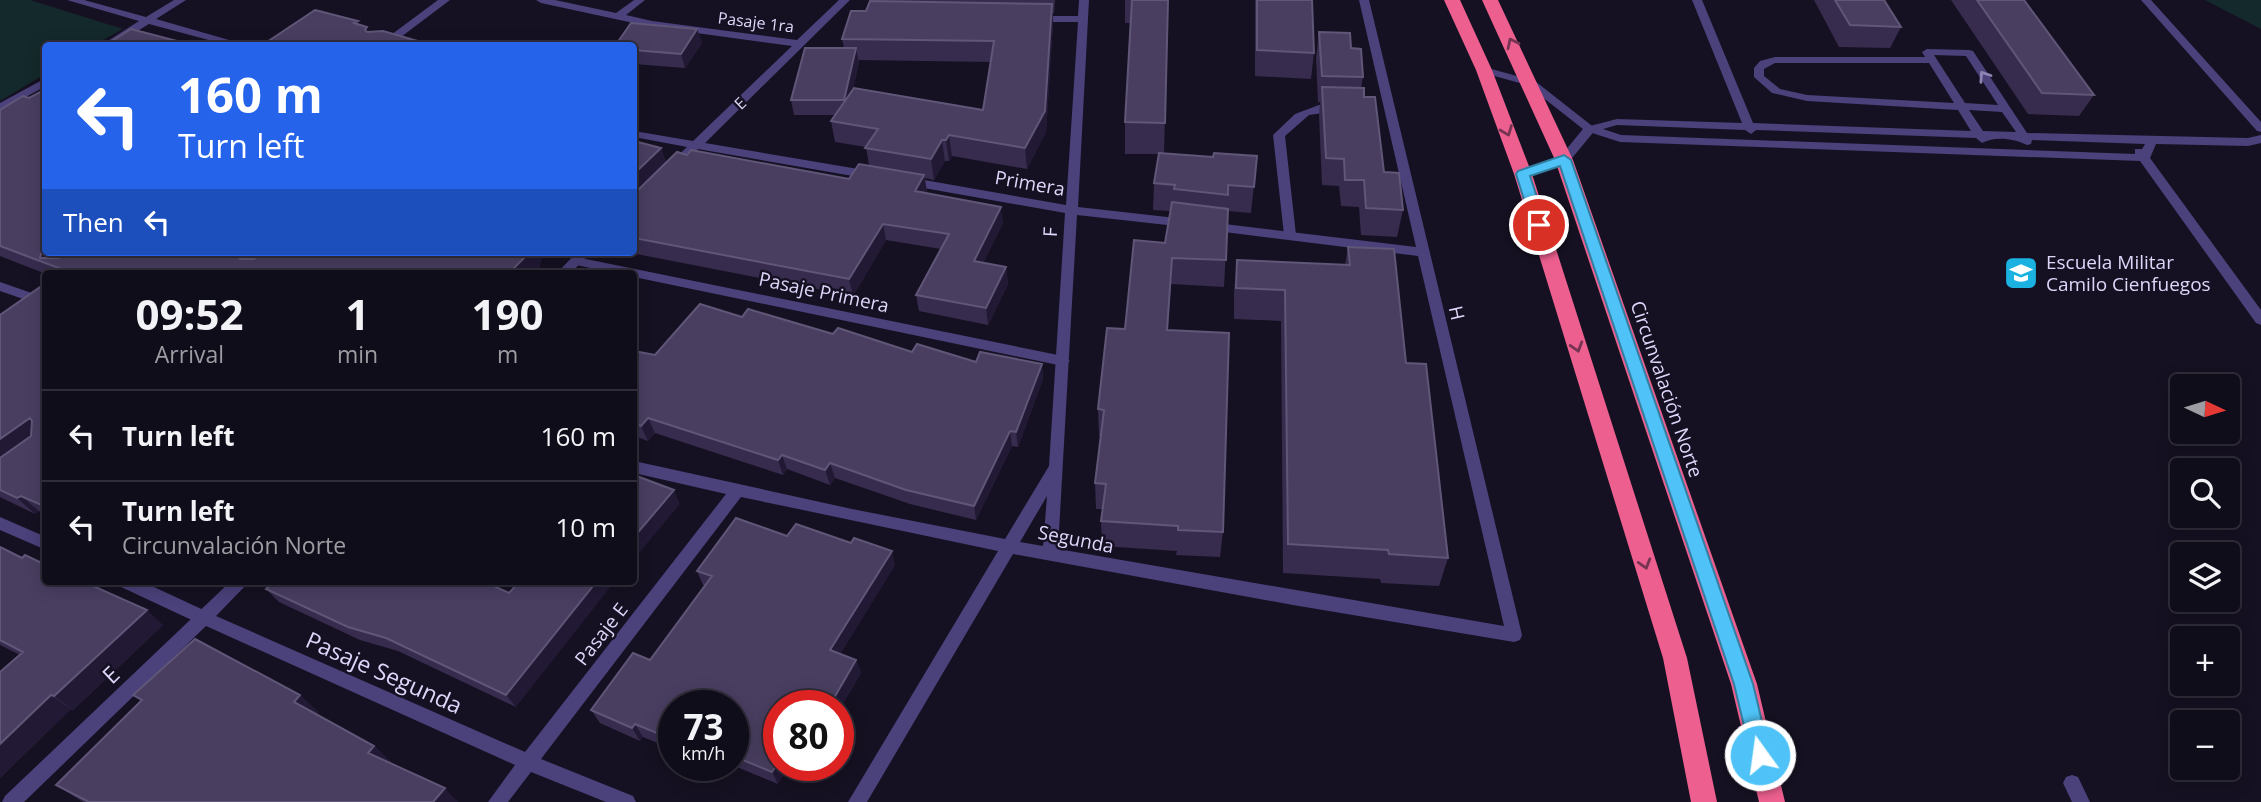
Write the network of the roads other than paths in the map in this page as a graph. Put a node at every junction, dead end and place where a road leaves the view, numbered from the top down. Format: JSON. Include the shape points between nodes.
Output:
{"nodes":[{"id":1,"x":72,"y":0,"type":"edge"},
{"id":2,"x":181,"y":0,"type":"edge"},
{"id":3,"x":445,"y":0,"type":"edge"},
{"id":4,"x":541,"y":0,"type":"edge"},
{"id":5,"x":640,"y":0,"type":"edge"},
{"id":6,"x":845,"y":0,"type":"edge"},
{"id":7,"x":1084,"y":0,"type":"edge"},
{"id":8,"x":1364,"y":0,"type":"edge"},
{"id":9,"x":1452,"y":0,"type":"edge"},
{"id":10,"x":1490,"y":0,"type":"edge"},
{"id":11,"x":1697,"y":0,"type":"edge"},
{"id":12,"x":2146,"y":0,"type":"edge"},
{"id":13,"x":831,"y":15,"type":"junction"},
{"id":14,"x":845,"y":15,"type":"dead end"},
{"id":15,"x":618,"y":17,"type":"junction"},
{"id":16,"x":1027,"y":19,"type":"edge"},
{"id":17,"x":1083,"y":19,"type":"junction"},
{"id":18,"x":148,"y":20,"type":"junction"},
{"id":19,"x":111,"y":42,"type":"edge"},
{"id":20,"x":229,"y":42,"type":"edge"},
{"id":21,"x":387,"y":42,"type":"edge"},
{"id":22,"x":801,"y":44,"type":"junction"},
{"id":23,"x":1933,"y":60,"type":"junction"},
{"id":24,"x":1484,"y":70,"type":"junction"},
{"id":25,"x":42,"y":83,"type":"edge"},
{"id":26,"x":1531,"y":83,"type":"junction"},
{"id":27,"x":1962,"y":107,"type":"junction"},
{"id":28,"x":0,"y":108,"type":"edge"},
{"id":29,"x":1352,"y":108,"type":"edge"},
{"id":30,"x":2006,"y":108,"type":"junction"},
{"id":31,"x":1749,"y":126,"type":"junction"},
{"id":32,"x":1590,"y":129,"type":"junction"},
{"id":33,"x":2261,"y":129,"type":"edge"},
{"id":34,"x":1979,"y":134,"type":"junction"},
{"id":35,"x":637,"y":135,"type":"edge"},
{"id":36,"x":2024,"y":136,"type":"junction"},
{"id":37,"x":2130,"y":139,"type":"junction"},
{"id":38,"x":2261,"y":139,"type":"edge"},
{"id":39,"x":2152,"y":140,"type":"junction"},
{"id":40,"x":1756,"y":143,"type":"junction"},
{"id":41,"x":697,"y":145,"type":"junction"},
{"id":42,"x":1990,"y":152,"type":"junction"},
{"id":43,"x":2035,"y":154,"type":"junction"},
{"id":44,"x":2144,"y":158,"type":"junction"},
{"id":45,"x":1564,"y":160,"type":"junction"},
{"id":46,"x":1523,"y":174,"type":"junction"},
{"id":47,"x":884,"y":177,"type":"edge"},
{"id":48,"x":661,"y":180,"type":"edge"},
{"id":49,"x":898,"y":180,"type":"edge"},
{"id":50,"x":1072,"y":210,"type":"junction"},
{"id":51,"x":1290,"y":235,"type":"junction"},
{"id":52,"x":1423,"y":252,"type":"junction"},
{"id":53,"x":581,"y":256,"type":"edge"},
{"id":54,"x":566,"y":270,"type":"edge"},
{"id":55,"x":0,"y":286,"type":"edge"},
{"id":56,"x":42,"y":289,"type":"edge"},
{"id":57,"x":25,"y":300,"type":"junction"},
{"id":58,"x":42,"y":302,"type":"edge"},
{"id":59,"x":2261,"y":320,"type":"edge"},
{"id":60,"x":1063,"y":360,"type":"junction"},
{"id":61,"x":1056,"y":467,"type":"junction"},
{"id":62,"x":637,"y":468,"type":"edge"},
{"id":63,"x":737,"y":491,"type":"junction"},
{"id":64,"x":0,"y":523,"type":"edge"},
{"id":65,"x":42,"y":542,"type":"edge"},
{"id":66,"x":1010,"y":545,"type":"junction"},
{"id":67,"x":1050,"y":554,"type":"junction"},
{"id":68,"x":134,"y":585,"type":"edge"},
{"id":69,"x":238,"y":585,"type":"edge"},
{"id":70,"x":204,"y":618,"type":"junction"},
{"id":71,"x":1514,"y":635,"type":"joint"},
{"id":72,"x":528,"y":762,"type":"junction"},
{"id":73,"x":2072,"y":783,"type":"dead end"},
{"id":74,"x":12,"y":802,"type":"edge"},
{"id":75,"x":497,"y":802,"type":"edge"},
{"id":76,"x":627,"y":802,"type":"edge"},
{"id":77,"x":857,"y":802,"type":"edge"},
{"id":78,"x":1704,"y":802,"type":"edge"},
{"id":79,"x":1772,"y":802,"type":"edge"},
{"id":80,"x":2081,"y":802,"type":"edge"}],
"edges":[{"from":1,"to":18,"type":"street"},
{"from":2,"to":18,"type":"street"},
{"from":3,"to":21,"type":"street"},
{"from":4,"to":15,"type":"street","name":"Pasaje 1ra"},
{"from":5,"to":15,"type":"street"},
{"from":6,"to":13,"type":"street","name":"E"},
{"from":7,"to":17,"type":"street","name":"F"},
{"from":8,"to":52,"type":"street","name":"H","via":[[1383,109]]},
{"from":9,"to":24,"type":"highway"},
{"from":26,"to":10,"type":"highway","name":"Circunvalación Norte","one_way":true},
{"from":11,"to":31,"type":"street"},
{"from":12,"to":33,"type":"street"},
{"from":13,"to":14,"type":"street"},
{"from":13,"to":22,"type":"street","name":"E"},
{"from":15,"to":22,"type":"street","name":"Pasaje 1ra"},
{"from":16,"to":17,"type":"street"},
{"from":17,"to":50,"type":"street","name":"F"},
{"from":18,"to":19,"type":"street"},
{"from":18,"to":20,"type":"street"},
{"from":22,"to":41,"type":"street","name":"E"},
{"from":23,"to":27,"type":"street"},
{"from":23,"to":27,"type":"street","via":[[1775,60],[1764,63],[1759,76],[1776,91],[1807,98]]},
{"from":30,"to":23,"type":"street","one_way":true,"via":[[1969,53],[1927,52]]},
{"from":24,"to":26,"type":"street"},
{"from":24,"to":46,"type":"highway","one_way":true},
{"from":25,"to":28,"type":"street"},
{"from":26,"to":32,"type":"street"},
{"from":26,"to":45,"type":"highway","name":"Circunvalación Norte"},
{"from":27,"to":30,"type":"street"},
{"from":27,"to":34,"type":"street"},
{"from":29,"to":51,"type":"street","via":[[1314,107],[1293,119],[1279,135]]},
{"from":30,"to":36,"type":"street"},
{"from":31,"to":32,"type":"street","via":[[1617,122]]},
{"from":31,"to":34,"type":"street"},
{"from":31,"to":40,"type":"street"},
{"from":32,"to":40,"type":"street","via":[[1620,138]]},
{"from":32,"to":45,"type":"street"},
{"from":34,"to":36,"type":"street"},
{"from":34,"to":42,"type":"street"},
{"from":35,"to":41,"type":"street"},
{"from":36,"to":37,"type":"street"},
{"from":36,"to":43,"type":"street"},
{"from":37,"to":39,"type":"street"},
{"from":37,"to":44,"type":"street"},
{"from":38,"to":39,"type":"street"},
{"from":39,"to":44,"type":"street"},
{"from":40,"to":42,"type":"street"},
{"from":41,"to":47,"type":"street"},
{"from":41,"to":48,"type":"street","name":"E"},
{"from":42,"to":43,"type":"street"},
{"from":43,"to":44,"type":"street"},
{"from":44,"to":59,"type":"street"},
{"from":45,"to":46,"type":"street"},
{"from":45,"to":79,"type":"highway","name":"Circunvalación Norte","via":[[1744,684]]},
{"from":46,"to":78,"type":"highway","one_way":true,"via":[[1675,658]]},
{"from":49,"to":50,"type":"street","name":"Primera"},
{"from":50,"to":51,"type":"street","name":"Primera"},
{"from":50,"to":60,"type":"street","name":"F"},
{"from":51,"to":52,"type":"street","name":"Primera"},
{"from":52,"to":71,"type":"street","name":"H"},
{"from":53,"to":54,"type":"street"},
{"from":53,"to":60,"type":"street","name":"Pasaje Primera"},
{"from":55,"to":57,"type":"street"},
{"from":56,"to":57,"type":"street"},
{"from":57,"to":58,"type":"street"},
{"from":60,"to":61,"type":"street","name":"F"},
{"from":61,"to":66,"type":"street","name":"F"},
{"from":61,"to":67,"type":"street","name":"F"},
{"from":62,"to":63,"type":"street","name":"Segunda"},
{"from":63,"to":66,"type":"street","name":"Segunda"},
{"from":63,"to":72,"type":"street","name":"Pasaje E"},
{"from":64,"to":65,"type":"street"},
{"from":66,"to":67,"type":"street","name":"Segunda"},
{"from":66,"to":77,"type":"street","name":"F"},
{"from":67,"to":71,"type":"street","name":"Segunda"},
{"from":68,"to":70,"type":"street","name":"Pasaje Segunda"},
{"from":69,"to":70,"type":"street","name":"E"},
{"from":70,"to":72,"type":"street","name":"Pasaje Segunda"},
{"from":70,"to":74,"type":"street","name":"E"},
{"from":72,"to":75,"type":"street","name":"Pasaje E"},
{"from":72,"to":76,"type":"street","name":"Pasaje Segunda"},
{"from":73,"to":80,"type":"street"}]}
